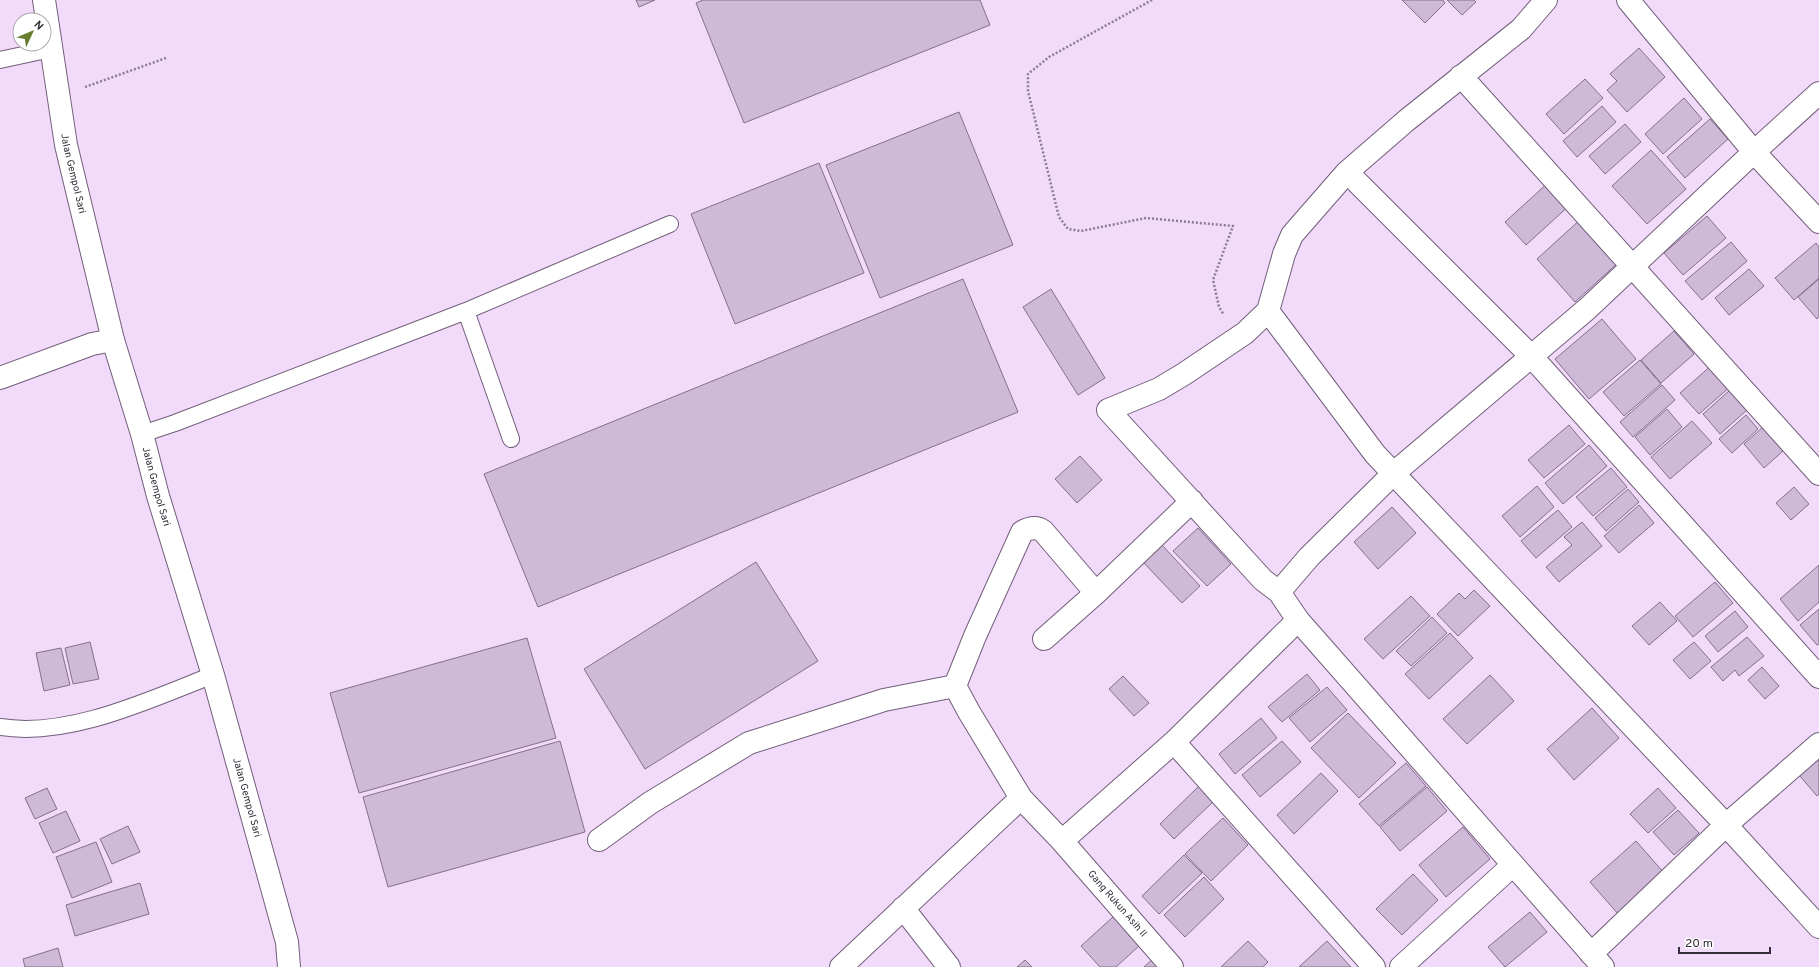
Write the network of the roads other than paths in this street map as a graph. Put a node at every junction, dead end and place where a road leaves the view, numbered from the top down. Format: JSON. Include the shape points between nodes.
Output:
{"nodes":[{"id":1,"x":44,"y":0,"type":"edge"},
{"id":2,"x":1546,"y":0,"type":"edge"},
{"id":3,"x":1628,"y":0,"type":"edge"},
{"id":4,"x":46,"y":12,"type":"edge"},
{"id":5,"x":37,"y":52,"type":"edge"},
{"id":6,"x":51,"y":52,"type":"edge"},
{"id":7,"x":0,"y":60,"type":"edge"},
{"id":8,"x":1461,"y":76,"type":"junction"},
{"id":9,"x":1819,"y":93,"type":"edge"},
{"id":10,"x":1754,"y":152,"type":"junction"},
{"id":11,"x":1348,"y":172,"type":"junction"},
{"id":12,"x":1819,"y":222,"type":"edge"},
{"id":13,"x":670,"y":224,"type":"dead end"},
{"id":14,"x":1634,"y":267,"type":"junction"},
{"id":15,"x":466,"y":311,"type":"junction"},
{"id":16,"x":1268,"y":311,"type":"junction"},
{"id":17,"x":113,"y":340,"type":"junction"},
{"id":18,"x":1532,"y":357,"type":"junction"},
{"id":19,"x":0,"y":378,"type":"edge"},
{"id":20,"x":142,"y":434,"type":"junction"},
{"id":21,"x":511,"y":439,"type":"dead end"},
{"id":22,"x":1394,"y":473,"type":"junction"},
{"id":23,"x":1819,"y":474,"type":"edge"},
{"id":24,"x":1192,"y":501,"type":"junction"},
{"id":25,"x":1279,"y":592,"type":"junction"},
{"id":26,"x":1096,"y":593,"type":"junction"},
{"id":27,"x":1298,"y":620,"type":"junction"},
{"id":28,"x":1044,"y":639,"type":"dead end"},
{"id":29,"x":213,"y":675,"type":"junction"},
{"id":30,"x":1819,"y":677,"type":"edge"},
{"id":31,"x":956,"y":686,"type":"junction"},
{"id":32,"x":0,"y":727,"type":"edge"},
{"id":33,"x":1174,"y":742,"type":"junction"},
{"id":34,"x":1819,"y":744,"type":"edge"},
{"id":35,"x":1021,"y":798,"type":"junction"},
{"id":36,"x":1726,"y":824,"type":"junction"},
{"id":37,"x":599,"y":840,"type":"dead end"},
{"id":38,"x":1062,"y":841,"type":"junction"},
{"id":39,"x":1513,"y":865,"type":"junction"},
{"id":40,"x":903,"y":908,"type":"junction"},
{"id":41,"x":1819,"y":927,"type":"edge"},
{"id":42,"x":1597,"y":961,"type":"edge"},
{"id":43,"x":290,"y":967,"type":"edge"},
{"id":44,"x":841,"y":967,"type":"edge"},
{"id":45,"x":949,"y":967,"type":"edge"},
{"id":46,"x":1172,"y":967,"type":"edge"},
{"id":47,"x":1374,"y":967,"type":"edge"},
{"id":48,"x":1401,"y":967,"type":"edge"}],
"edges":[{"from":1,"to":4,"type":"street","name":"Jalan Gempol Sari"},
{"from":2,"to":8,"type":"street","via":[[1521,29]]},
{"from":3,"to":10,"type":"street"},
{"from":5,"to":7,"type":"lane"},
{"from":6,"to":17,"type":"street","name":"Jalan Gempol Sari","via":[[66,145]]},
{"from":8,"to":11,"type":"street"},
{"from":8,"to":14,"type":"street"},
{"from":9,"to":10,"type":"street"},
{"from":10,"to":12,"type":"street"},
{"from":10,"to":14,"type":"street"},
{"from":11,"to":16,"type":"street","via":[[1292,235]]},
{"from":11,"to":18,"type":"street"},
{"from":13,"to":15,"type":"lane"},
{"from":14,"to":18,"type":"street"},
{"from":14,"to":23,"type":"street"},
{"from":15,"to":20,"type":"lane"},
{"from":15,"to":21,"type":"lane"},
{"from":16,"to":22,"type":"street","via":[[1375,454]]},
{"from":16,"to":24,"type":"street","via":[[1245,333],[1159,389],[1108,410]]},
{"from":17,"to":19,"type":"street","via":[[92,344]]},
{"from":17,"to":20,"type":"street","name":"Jalan Gempol Sari"},
{"from":18,"to":22,"type":"street"},
{"from":18,"to":30,"type":"street"},
{"from":20,"to":29,"type":"street","name":"Jalan Gempol Sari","via":[[158,496]]},
{"from":22,"to":25,"type":"street","via":[[1309,557]]},
{"from":22,"to":36,"type":"street"},
{"from":24,"to":25,"type":"street","via":[[1263,580]]},
{"from":24,"to":26,"type":"street"},
{"from":25,"to":27,"type":"street"},
{"from":26,"to":28,"type":"street"},
{"from":26,"to":31,"type":"street","via":[[1043,531],[1031,528],[1022,532],[975,636]]},
{"from":27,"to":33,"type":"street"},
{"from":27,"to":39,"type":"street"},
{"from":29,"to":32,"type":"lane","via":[[133,706],[55,728]]},
{"from":29,"to":43,"type":"street","name":"Jalan Gempol Sari","via":[[286,942]]},
{"from":31,"to":35,"type":"street","name":"Gang Rukun Asih II"},
{"from":31,"to":37,"type":"street","via":[[884,700],[749,743],[650,803]]},
{"from":33,"to":38,"type":"street"},
{"from":33,"to":47,"type":"street"},
{"from":34,"to":36,"type":"street"},
{"from":35,"to":38,"type":"street","name":"Gang Rukun Asih II"},
{"from":35,"to":40,"type":"street"},
{"from":36,"to":41,"type":"street"},
{"from":36,"to":42,"type":"street"},
{"from":38,"to":46,"type":"street","name":"Gang Rukun Asih II"},
{"from":39,"to":42,"type":"street"},
{"from":39,"to":48,"type":"street"},
{"from":40,"to":44,"type":"street"},
{"from":40,"to":45,"type":"street"}]}
